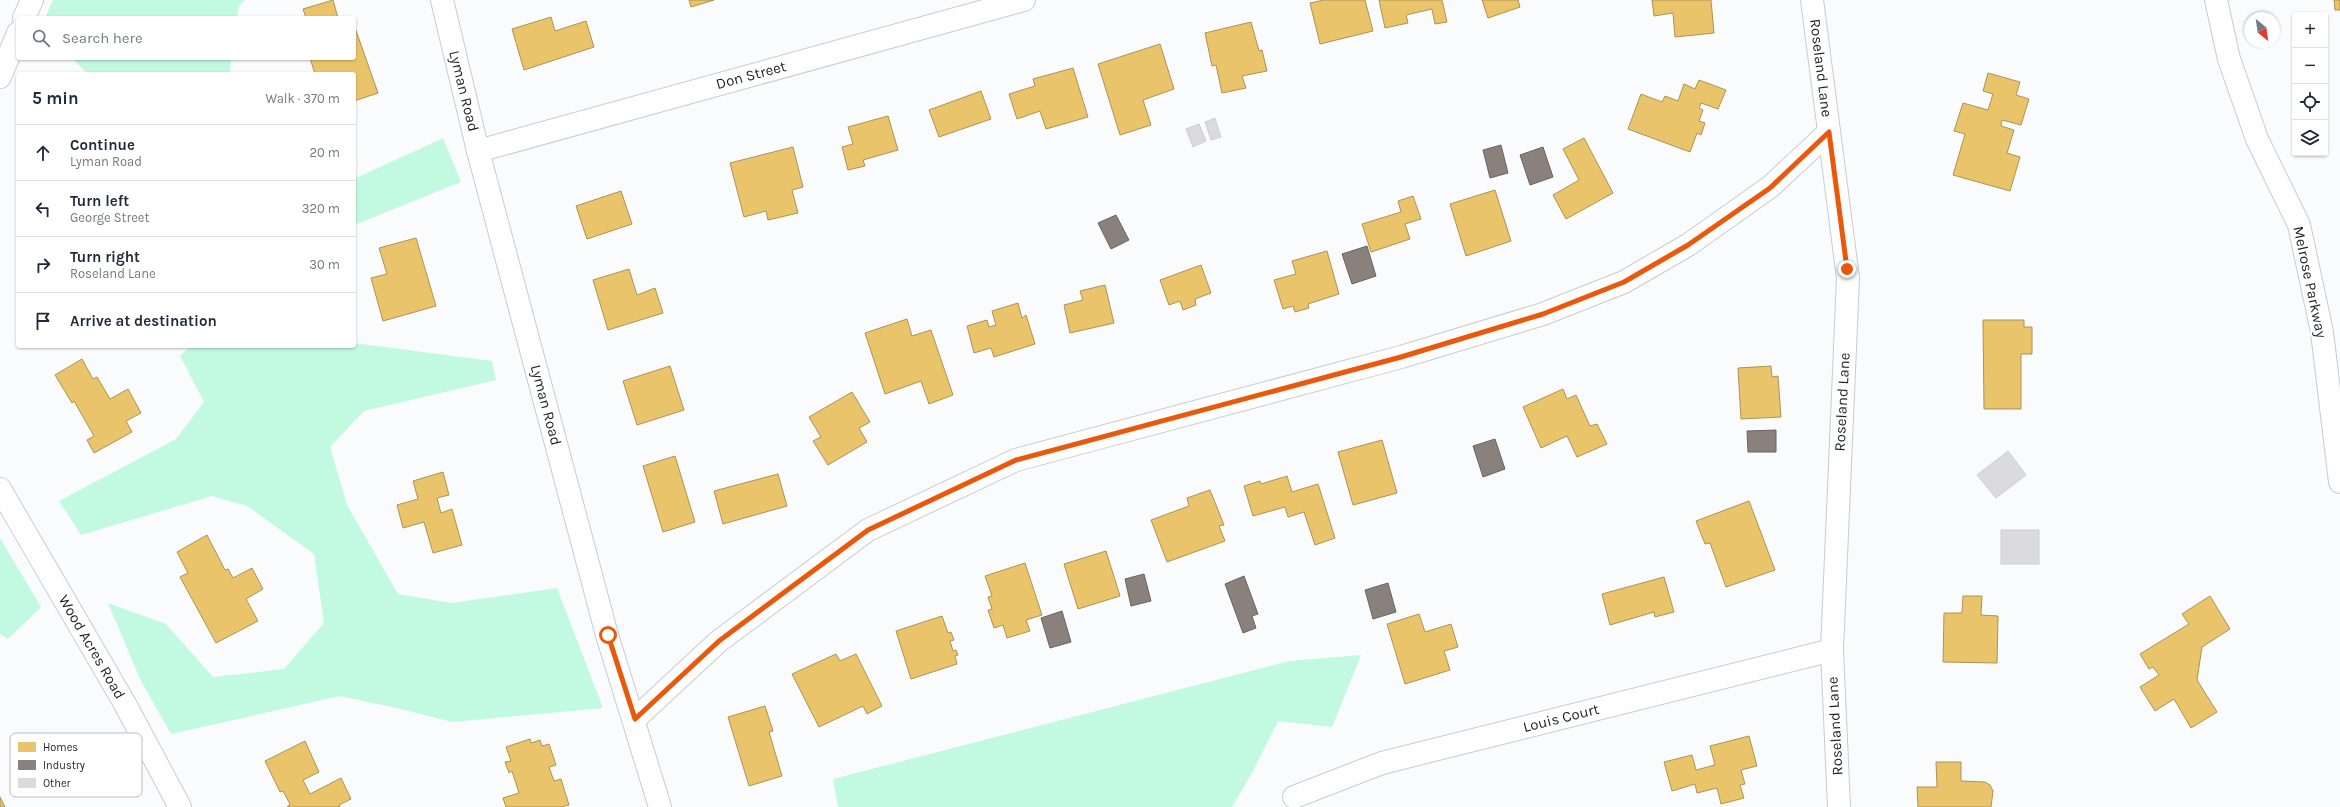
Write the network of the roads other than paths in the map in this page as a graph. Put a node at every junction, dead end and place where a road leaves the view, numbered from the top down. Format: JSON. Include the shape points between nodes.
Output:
{"nodes":[{"id":1,"x":32,"y":0,"type":"edge"},
{"id":2,"x":442,"y":0,"type":"edge"},
{"id":3,"x":1024,"y":0,"type":"edge"},
{"id":4,"x":1812,"y":0,"type":"edge"},
{"id":5,"x":2216,"y":0,"type":"edge"},
{"id":6,"x":25,"y":16,"type":"edge"},
{"id":7,"x":16,"y":38,"type":"edge"},
{"id":8,"x":0,"y":77,"type":"edge"},
{"id":9,"x":1829,"y":132,"type":"junction"},
{"id":10,"x":478,"y":151,"type":"junction"},
{"id":11,"x":2340,"y":482,"type":"edge"},
{"id":12,"x":0,"y":489,"type":"edge"},
{"id":13,"x":1832,"y":650,"type":"junction"},
{"id":14,"x":635,"y":719,"type":"junction"},
{"id":15,"x":140,"y":733,"type":"edge"},
{"id":16,"x":142,"y":737,"type":"edge"},
{"id":17,"x":1294,"y":797,"type":"dead end"},
{"id":18,"x":180,"y":807,"type":"edge"},
{"id":19,"x":660,"y":807,"type":"edge"},
{"id":20,"x":1838,"y":807,"type":"edge"}],
"edges":[{"from":1,"to":6,"type":"street"},
{"from":2,"to":10,"type":"street","name":"Lyman Road"},
{"from":3,"to":10,"type":"street","name":"Don Street"},
{"from":4,"to":9,"type":"street","name":"Roseland Lane"},
{"from":5,"to":11,"type":"street","name":"Melrose Parkway","via":[[2229,59],[2257,139],[2299,225],[2322,332]]},
{"from":7,"to":8,"type":"street"},
{"from":9,"to":13,"type":"street","name":"Roseland Lane","via":[[1848,278]]},
{"from":9,"to":14,"type":"street","via":[[1770,188],[1688,245],[1624,282],[1543,314],[1401,357],[1016,460],[868,530],[719,641]]},
{"from":10,"to":14,"type":"street","name":"Lyman Road","via":[[608,635]]},
{"from":12,"to":15,"type":"street","name":"Wood Acres Road"},
{"from":13,"to":17,"type":"street","name":"Louis Court","via":[[1382,763]]},
{"from":13,"to":20,"type":"street","name":"Roseland Lane"},
{"from":14,"to":19,"type":"street","name":"Lyman Road"},
{"from":16,"to":18,"type":"street","name":"Wood Acres Road"}]}
